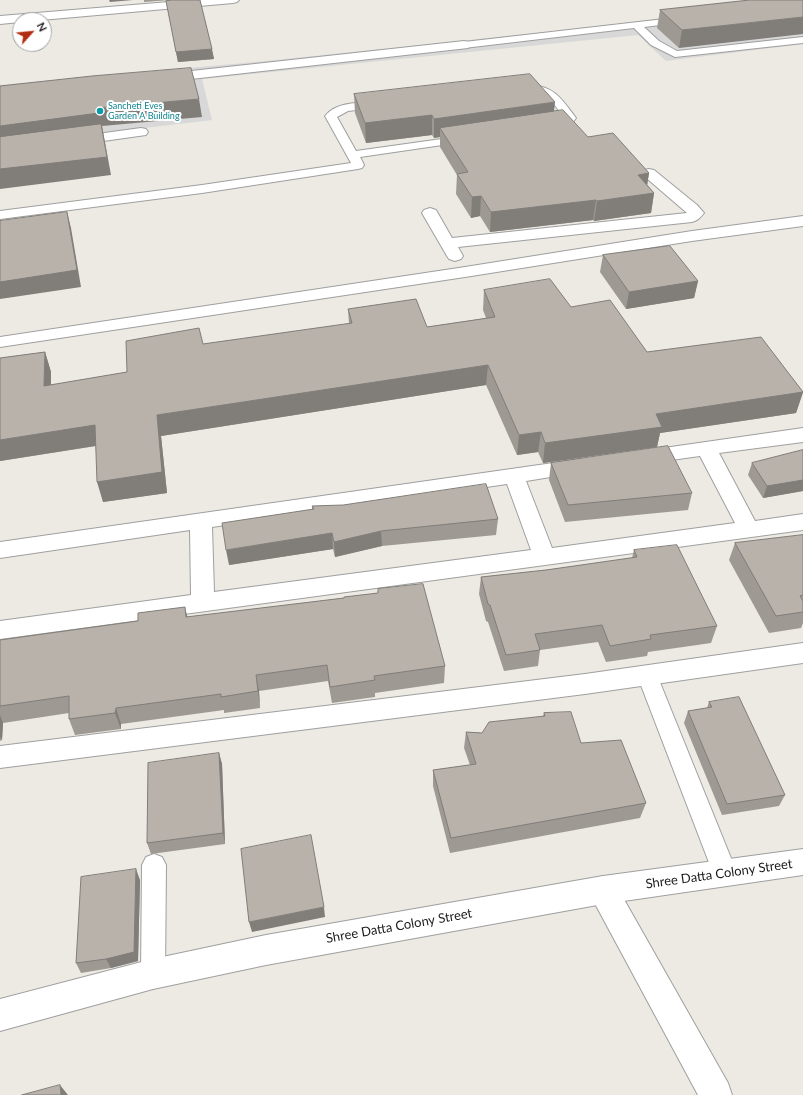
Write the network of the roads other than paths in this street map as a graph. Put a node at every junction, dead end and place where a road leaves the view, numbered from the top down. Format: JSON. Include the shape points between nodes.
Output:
{"nodes":[{"id":1,"x":233,"y":0,"type":"edge"},
{"id":2,"x":692,"y":18,"type":"edge"},
{"id":3,"x":0,"y":20,"type":"edge"},
{"id":4,"x":637,"y":26,"type":"junction"},
{"id":5,"x":803,"y":40,"type":"edge"},
{"id":6,"x":464,"y":45,"type":"joint"},
{"id":7,"x":148,"y":80,"type":"edge"},
{"id":8,"x":509,"y":90,"type":"edge"},
{"id":9,"x":390,"y":104,"type":"edge"},
{"id":10,"x":541,"y":128,"type":"edge"},
{"id":11,"x":141,"y":132,"type":"dead end"},
{"id":12,"x":470,"y":138,"type":"edge"},
{"id":13,"x":63,"y":142,"type":"edge"},
{"id":14,"x":352,"y":155,"type":"junction"},
{"id":15,"x":649,"y":173,"type":"edge"},
{"id":16,"x":430,"y":213,"type":"dead end"},
{"id":17,"x":0,"y":215,"type":"edge"},
{"id":18,"x":803,"y":221,"type":"edge"},
{"id":19,"x":447,"y":243,"type":"junction"},
{"id":20,"x":465,"y":272,"type":"junction"},
{"id":21,"x":0,"y":342,"type":"edge"},
{"id":22,"x":803,"y":434,"type":"edge"},
{"id":23,"x":706,"y":448,"type":"junction"},
{"id":24,"x":621,"y":460,"type":"edge"},
{"id":25,"x":598,"y":464,"type":"edge"},
{"id":26,"x":514,"y":476,"type":"junction"},
{"id":27,"x":201,"y":521,"type":"junction"},
{"id":28,"x":803,"y":522,"type":"edge"},
{"id":29,"x":749,"y":529,"type":"junction"},
{"id":30,"x":0,"y":550,"type":"edge"},
{"id":31,"x":545,"y":557,"type":"junction"},
{"id":32,"x":203,"y":602,"type":"junction"},
{"id":33,"x":0,"y":630,"type":"edge"},
{"id":34,"x":803,"y":653,"type":"edge"},
{"id":35,"x":647,"y":675,"type":"junction"},
{"id":36,"x":0,"y":757,"type":"edge"},
{"id":37,"x":803,"y":862,"type":"edge"},
{"id":38,"x":154,"y":865,"type":"dead end"},
{"id":39,"x":726,"y":873,"type":"junction"},
{"id":40,"x":603,"y":890,"type":"junction"},
{"id":41,"x":153,"y":974,"type":"junction"},
{"id":42,"x":0,"y":1015,"type":"edge"},
{"id":43,"x":716,"y":1095,"type":"edge"}],
"edges":[{"from":1,"to":3,"type":"street"},
{"from":2,"to":4,"type":"lane"},
{"from":4,"to":5,"type":"lane","via":[[655,43],[675,54]]},
{"from":4,"to":6,"type":"lane"},
{"from":6,"to":7,"type":"street"},
{"from":8,"to":10,"type":"lane","via":[[543,89],[549,92],[570,118],[567,123]]},
{"from":9,"to":14,"type":"lane","via":[[342,109],[335,111],[331,116]]},
{"from":11,"to":13,"type":"street"},
{"from":12,"to":14,"type":"lane"},
{"from":14,"to":17,"type":"lane","via":[[358,165],[202,189]]},
{"from":15,"to":19,"type":"street","via":[[696,213],[692,217]]},
{"from":16,"to":19,"type":"street"},
{"from":18,"to":20,"type":"street"},
{"from":19,"to":20,"type":"street"},
{"from":20,"to":21,"type":"street"},
{"from":22,"to":23,"type":"street"},
{"from":23,"to":24,"type":"street"},
{"from":23,"to":29,"type":"street"},
{"from":25,"to":26,"type":"street"},
{"from":26,"to":27,"type":"street"},
{"from":26,"to":31,"type":"street"},
{"from":27,"to":30,"type":"street"},
{"from":27,"to":32,"type":"street"},
{"from":28,"to":29,"type":"street"},
{"from":29,"to":31,"type":"street"},
{"from":31,"to":32,"type":"street"},
{"from":32,"to":33,"type":"street"},
{"from":34,"to":35,"type":"street"},
{"from":35,"to":36,"type":"street"},
{"from":35,"to":39,"type":"lane"},
{"from":37,"to":39,"type":"street","name":"Shree Datta Colony Street"},
{"from":38,"to":41,"type":"lane"},
{"from":39,"to":40,"type":"street","name":"Shree Datta Colony Street"},
{"from":40,"to":41,"type":"street","name":"Shree Datta Colony Street","via":[[266,950]]},
{"from":40,"to":43,"type":"street"},
{"from":41,"to":42,"type":"street","name":"Shree Datta Colony Street"}]}
